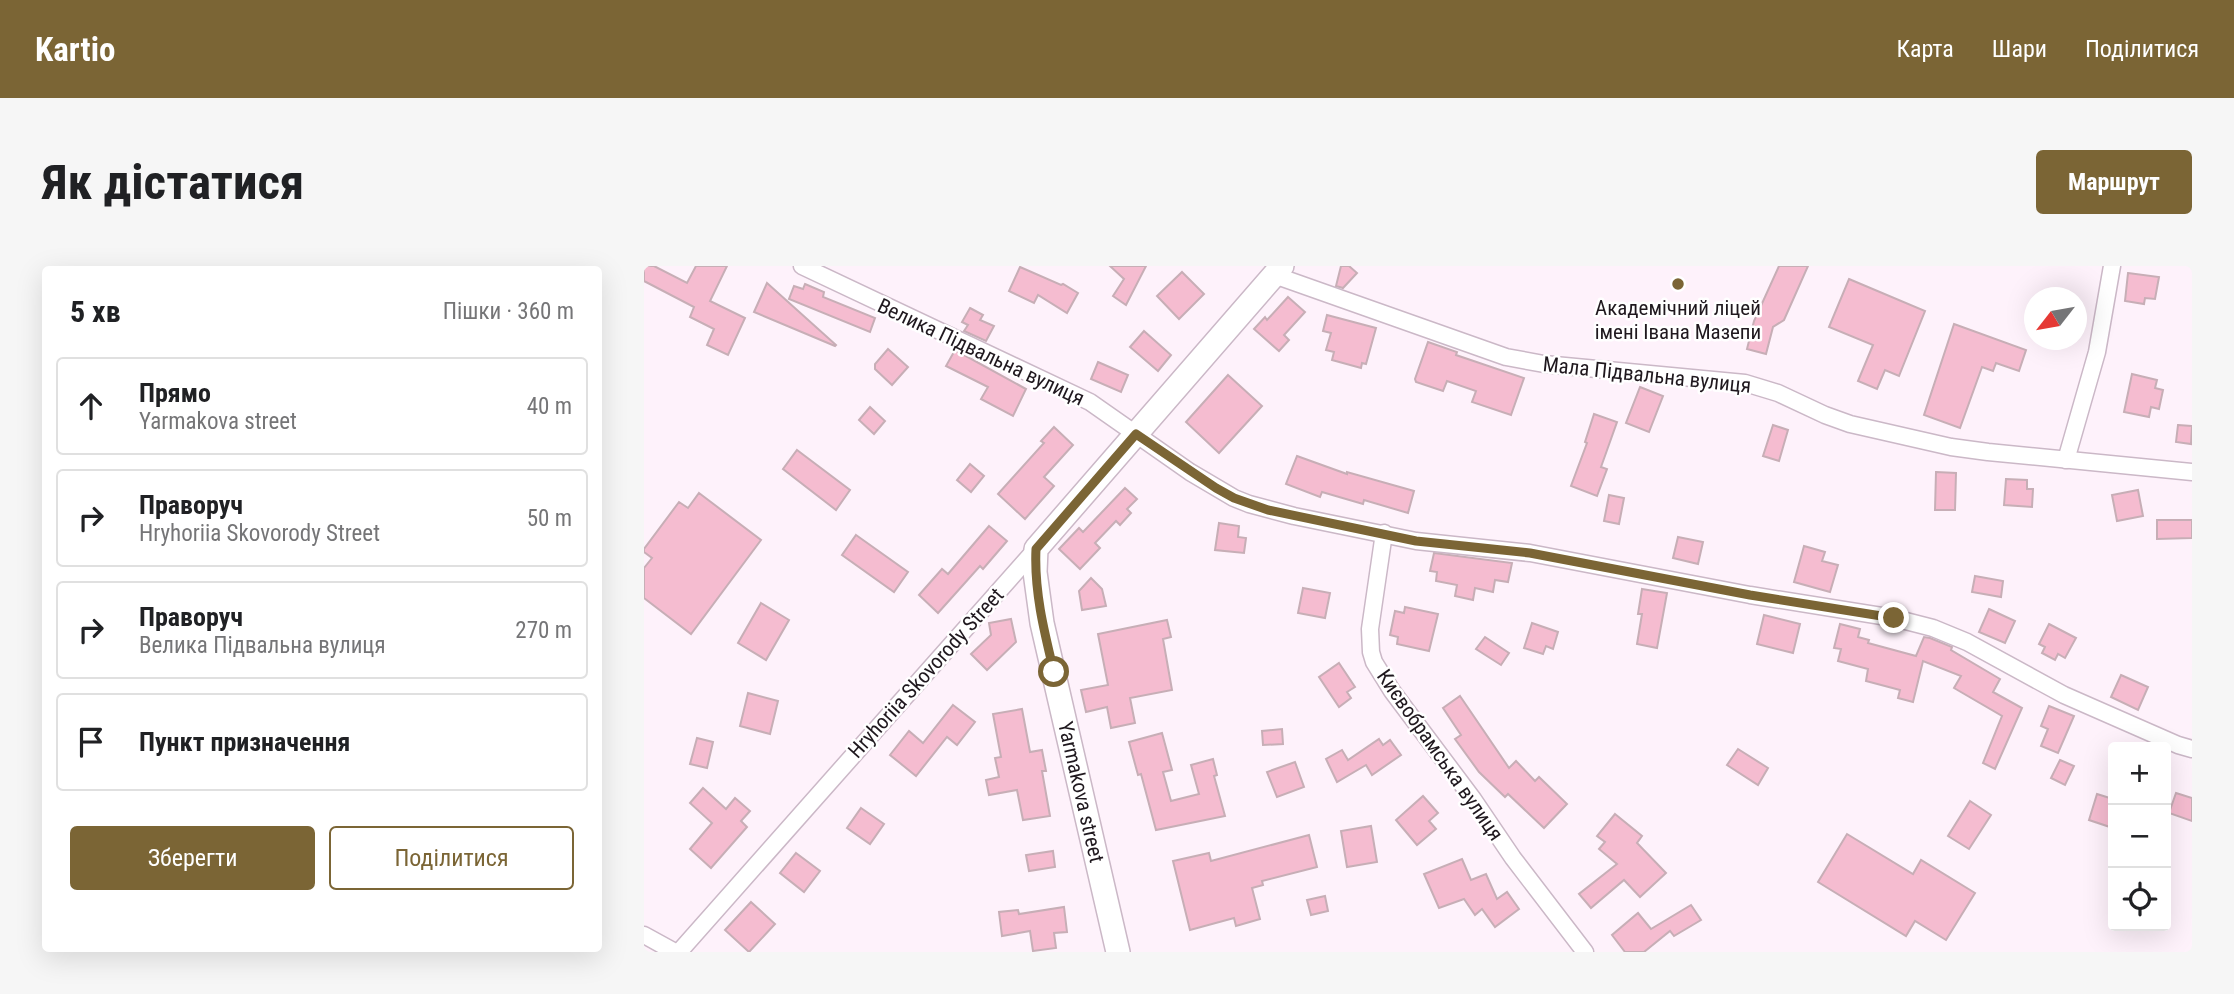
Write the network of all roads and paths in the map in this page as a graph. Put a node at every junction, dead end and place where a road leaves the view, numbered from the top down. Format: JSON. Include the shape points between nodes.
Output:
{"nodes":[{"id":1,"x":802,"y":266,"type":"edge"},
{"id":2,"x":2112,"y":266,"type":"edge"},
{"id":3,"x":1278,"y":270,"type":"edge"},
{"id":4,"x":1136,"y":434,"type":"junction"},
{"id":5,"x":2066,"y":460,"type":"junction"},
{"id":6,"x":2192,"y":472,"type":"edge"},
{"id":7,"x":1384,"y":533,"type":"junction"},
{"id":8,"x":1036,"y":549,"type":"junction"},
{"id":9,"x":2192,"y":749,"type":"edge"},
{"id":10,"x":644,"y":935,"type":"edge"},
{"id":11,"x":677,"y":952,"type":"edge"},
{"id":12,"x":1118,"y":952,"type":"edge"},
{"id":13,"x":1585,"y":952,"type":"edge"}],
"edges":[{"from":1,"to":4,"type":"street","name":"Велика Підвальна вулиця","via":[[1067,390]]},
{"from":2,"to":5,"type":"street","via":[[2097,352]]},
{"from":3,"to":4,"type":"street","name":"Hryhoriia Skovorody Street"},
{"from":3,"to":5,"type":"street","name":"Мала Підвальна вулиця","via":[[1506,356],[1544,364],[1745,383],[1825,415],[1881,431],[1951,447]]},
{"from":4,"to":7,"type":"street","name":"Велика Підвальна вулиця","via":[[1234,498],[1294,516]]},
{"from":4,"to":8,"type":"street","name":"Hryhoriia Skovorody Street"},
{"from":5,"to":6,"type":"street","name":"Мала Підвальна вулиця"},
{"from":7,"to":9,"type":"street","name":"Велика Підвальна вулиця","via":[[1416,541],[1530,553],[1933,628],[1976,646],[2064,695]]},
{"from":7,"to":13,"type":"street","name":"Києвобрамська вулиця","via":[[1370,629],[1374,662]]},
{"from":8,"to":11,"type":"street","name":"Hryhoriia Skovorody Street"},
{"from":8,"to":12,"type":"street","name":"Yarmakova street","via":[[1042,623]]},
{"from":10,"to":11,"type":"street"}]}
